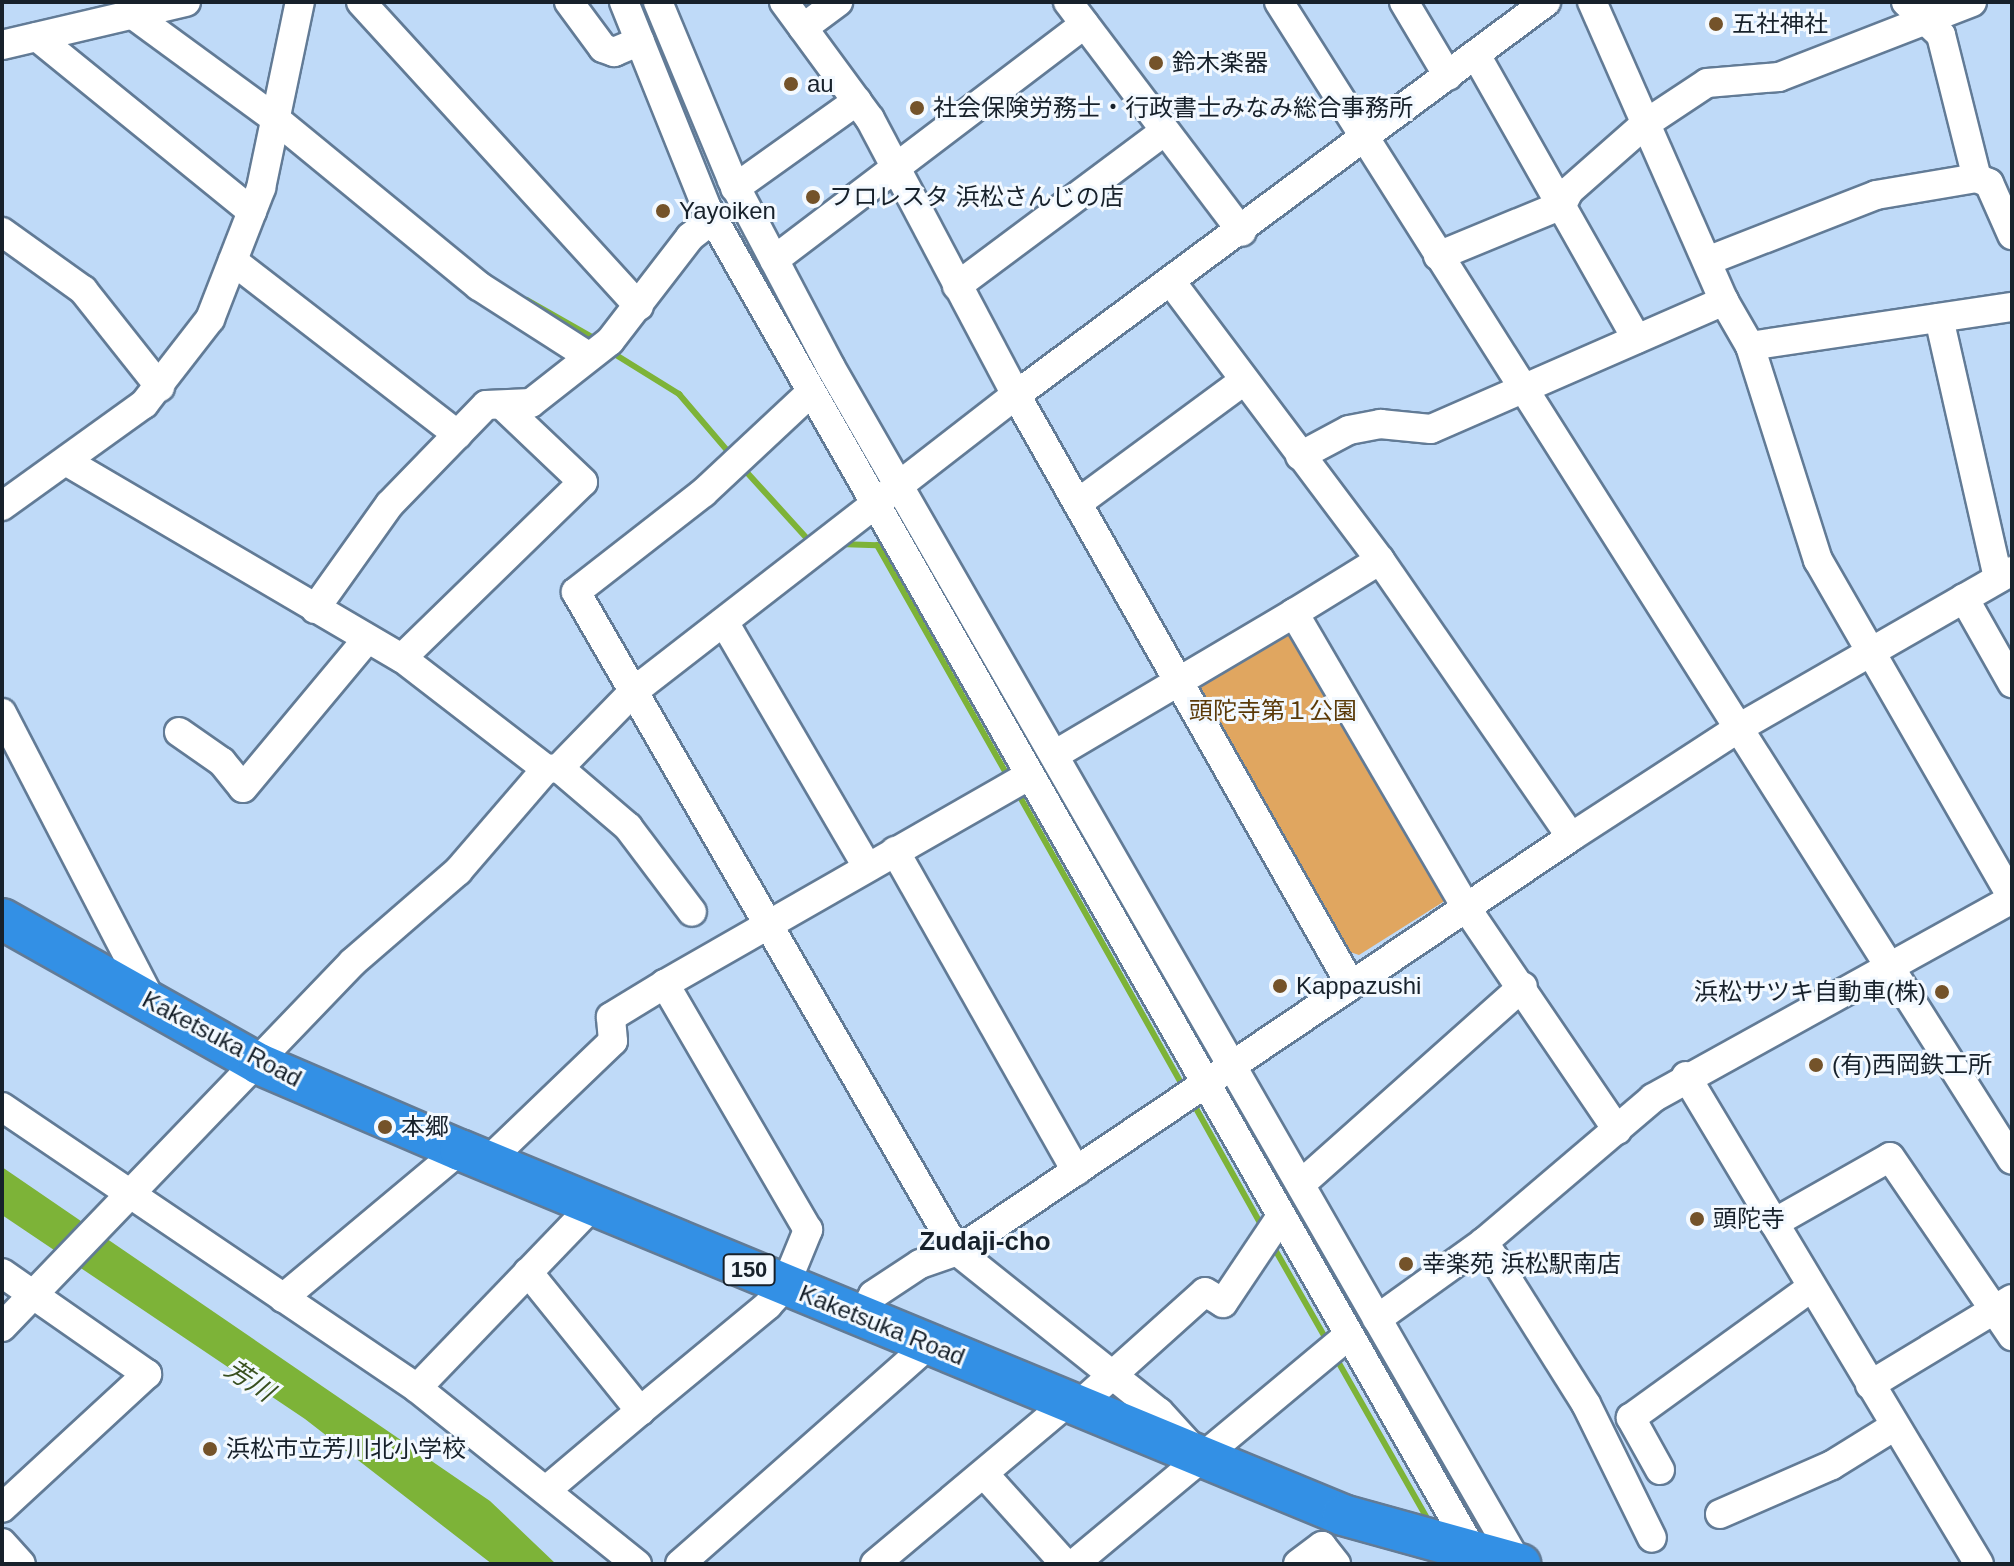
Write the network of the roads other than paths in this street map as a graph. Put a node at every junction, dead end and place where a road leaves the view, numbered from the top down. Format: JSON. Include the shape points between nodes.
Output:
{"nodes":[{"id":1,"x":186,"y":2,"type":"edge"},
{"id":2,"x":300,"y":2,"type":"edge"},
{"id":3,"x":361,"y":2,"type":"edge"},
{"id":4,"x":569,"y":2,"type":"edge"},
{"id":5,"x":624,"y":2,"type":"edge"},
{"id":6,"x":658,"y":2,"type":"edge"},
{"id":7,"x":784,"y":2,"type":"edge"},
{"id":8,"x":838,"y":2,"type":"edge"},
{"id":9,"x":1279,"y":2,"type":"edge"},
{"id":10,"x":1404,"y":2,"type":"edge"},
{"id":11,"x":1546,"y":2,"type":"edge"},
{"id":12,"x":1592,"y":2,"type":"edge"},
{"id":13,"x":1972,"y":2,"type":"edge"},
{"id":14,"x":1915,"y":12,"type":"edge"},
{"id":15,"x":1076,"y":13,"type":"edge"},
{"id":16,"x":132,"y":14,"type":"junction"},
{"id":17,"x":803,"y":28,"type":"junction"},
{"id":18,"x":37,"y":37,"type":"junction"},
{"id":19,"x":640,"y":41,"type":"junction"},
{"id":20,"x":2,"y":45,"type":"edge"},
{"id":21,"x":1476,"y":55,"type":"junction"},
{"id":22,"x":1448,"y":76,"type":"junction"},
{"id":23,"x":857,"y":101,"type":"junction"},
{"id":24,"x":278,"y":121,"type":"junction"},
{"id":25,"x":1645,"y":124,"type":"junction"},
{"id":26,"x":1165,"y":131,"type":"junction"},
{"id":27,"x":1365,"y":139,"type":"junction"},
{"id":28,"x":894,"y":166,"type":"junction"},
{"id":29,"x":1993,"y":180,"type":"edge"},
{"id":30,"x":735,"y":188,"type":"junction"},
{"id":31,"x":1562,"y":205,"type":"junction"},
{"id":32,"x":252,"y":212,"type":"junction"},
{"id":33,"x":713,"y":219,"type":"junction"},
{"id":34,"x":2,"y":232,"type":"edge"},
{"id":35,"x":1242,"y":232,"type":"junction"},
{"id":36,"x":2012,"y":235,"type":"edge"},
{"id":37,"x":1438,"y":256,"type":"junction"},
{"id":38,"x":774,"y":260,"type":"junction"},
{"id":39,"x":233,"y":261,"type":"junction"},
{"id":40,"x":1707,"y":261,"type":"junction"},
{"id":41,"x":1172,"y":283,"type":"junction"},
{"id":42,"x":957,"y":286,"type":"junction"},
{"id":43,"x":1724,"y":301,"type":"junction"},
{"id":44,"x":639,"y":306,"type":"junction"},
{"id":45,"x":2012,"y":307,"type":"edge"},
{"id":46,"x":1939,"y":318,"type":"junction"},
{"id":47,"x":1637,"y":339,"type":"junction"},
{"id":48,"x":1750,"y":346,"type":"junction"},
{"id":49,"x":588,"y":356,"type":"junction"},
{"id":50,"x":1242,"y":382,"type":"junction"},
{"id":51,"x":160,"y":387,"type":"junction"},
{"id":52,"x":1524,"y":389,"type":"junction"},
{"id":53,"x":810,"y":393,"type":"junction"},
{"id":54,"x":1016,"y":395,"type":"junction"},
{"id":55,"x":502,"y":405,"type":"junction"},
{"id":56,"x":458,"y":435,"type":"junction"},
{"id":57,"x":1300,"y":456,"type":"junction"},
{"id":58,"x":69,"y":463,"type":"junction"},
{"id":59,"x":902,"y":486,"type":"junction"},
{"id":60,"x":1078,"y":503,"type":"junction"},
{"id":61,"x":2,"y":506,"type":"edge"},
{"id":62,"x":875,"y":507,"type":"junction"},
{"id":63,"x":1380,"y":560,"type":"junction"},
{"id":64,"x":2005,"y":574,"type":"edge"},
{"id":65,"x":1964,"y":598,"type":"junction"},
{"id":66,"x":315,"y":609,"type":"junction"},
{"id":67,"x":1294,"y":613,"type":"junction"},
{"id":68,"x":724,"y":622,"type":"junction"},
{"id":69,"x":367,"y":639,"type":"junction"},
{"id":70,"x":1871,"y":653,"type":"junction"},
{"id":71,"x":402,"y":658,"type":"junction"},
{"id":72,"x":2012,"y":683,"type":"edge"},
{"id":73,"x":1176,"y":684,"type":"junction"},
{"id":74,"x":634,"y":691,"type":"junction"},
{"id":75,"x":2,"y":713,"type":"edge"},
{"id":76,"x":1737,"y":729,"type":"junction"},
{"id":77,"x":179,"y":732,"type":"dead end"},
{"id":78,"x":1056,"y":754,"type":"junction"},
{"id":79,"x":552,"y":768,"type":"junction"},
{"id":80,"x":1028,"y":776,"type":"junction"},
{"id":81,"x":1571,"y":837,"type":"junction"},
{"id":82,"x":895,"y":851,"type":"junction"},
{"id":83,"x":867,"y":867,"type":"junction"},
{"id":84,"x":2012,"y":898,"type":"edge"},
{"id":85,"x":1465,"y":906,"type":"junction"},
{"id":86,"x":692,"y":912,"type":"dead end"},
{"id":87,"x":2,"y":919,"type":"edge"},
{"id":88,"x":768,"y":923,"type":"junction"},
{"id":89,"x":1888,"y":965,"type":"junction"},
{"id":90,"x":1349,"y":982,"type":"junction"},
{"id":91,"x":665,"y":984,"type":"junction"},
{"id":92,"x":1523,"y":986,"type":"junction"},
{"id":93,"x":153,"y":1004,"type":"junction"},
{"id":94,"x":259,"y":1064,"type":"junction"},
{"id":95,"x":1229,"y":1065,"type":"junction"},
{"id":96,"x":1686,"y":1076,"type":"junction"},
{"id":97,"x":1204,"y":1083,"type":"junction"},
{"id":98,"x":2,"y":1107,"type":"edge"},
{"id":99,"x":1617,"y":1130,"type":"junction"},
{"id":100,"x":474,"y":1156,"type":"junction"},
{"id":101,"x":2012,"y":1160,"type":"edge"},
{"id":102,"x":1076,"y":1171,"type":"junction"},
{"id":103,"x":1301,"y":1184,"type":"junction"},
{"id":104,"x":129,"y":1199,"type":"junction"},
{"id":105,"x":593,"y":1205,"type":"junction"},
{"id":106,"x":1280,"y":1218,"type":"junction"},
{"id":107,"x":1774,"y":1223,"type":"junction"},
{"id":108,"x":1484,"y":1242,"type":"junction"},
{"id":109,"x":957,"y":1251,"type":"junction"},
{"id":110,"x":528,"y":1272,"type":"junction"},
{"id":111,"x":2,"y":1273,"type":"edge"},
{"id":112,"x":785,"y":1286,"type":"junction"},
{"id":113,"x":1812,"y":1287,"type":"junction"},
{"id":114,"x":35,"y":1295,"type":"junction"},
{"id":115,"x":283,"y":1298,"type":"junction"},
{"id":116,"x":2003,"y":1304,"type":"edge"},
{"id":117,"x":861,"y":1317,"type":"junction"},
{"id":118,"x":1377,"y":1319,"type":"junction"},
{"id":119,"x":2,"y":1327,"type":"edge"},
{"id":120,"x":1348,"y":1336,"type":"junction"},
{"id":121,"x":2012,"y":1336,"type":"edge"},
{"id":122,"x":928,"y":1345,"type":"junction"},
{"id":123,"x":1112,"y":1375,"type":"junction"},
{"id":124,"x":1870,"y":1385,"type":"junction"},
{"id":125,"x":417,"y":1388,"type":"junction"},
{"id":126,"x":1074,"y":1403,"type":"junction"},
{"id":127,"x":640,"y":1411,"type":"junction"},
{"id":128,"x":1895,"y":1426,"type":"junction"},
{"id":129,"x":1199,"y":1455,"type":"junction"},
{"id":130,"x":1660,"y":1470,"type":"dead end"},
{"id":131,"x":985,"y":1475,"type":"junction"},
{"id":132,"x":549,"y":1488,"type":"junction"},
{"id":133,"x":2,"y":1508,"type":"edge"},
{"id":134,"x":1720,"y":1514,"type":"dead end"},
{"id":135,"x":1652,"y":1538,"type":"dead end"},
{"id":136,"x":1334,"y":1542,"type":"edge"},
{"id":137,"x":2,"y":1543,"type":"edge"},
{"id":138,"x":1476,"y":1556,"type":"edge"},
{"id":139,"x":21,"y":1564,"type":"edge"},
{"id":140,"x":637,"y":1564,"type":"edge"},
{"id":141,"x":680,"y":1564,"type":"edge"},
{"id":142,"x":875,"y":1564,"type":"edge"},
{"id":143,"x":1065,"y":1564,"type":"edge"},
{"id":144,"x":1074,"y":1564,"type":"edge"},
{"id":145,"x":1298,"y":1564,"type":"edge"},
{"id":146,"x":1519,"y":1564,"type":"edge"},
{"id":147,"x":1979,"y":1564,"type":"edge"}],
"edges":[{"from":1,"to":16,"type":"street"},
{"from":2,"to":24,"type":"street"},
{"from":3,"to":44,"type":"street"},
{"from":4,"to":19,"type":"street","via":[[603,48],[614,52]]},
{"from":5,"to":19,"type":"street"},
{"from":6,"to":30,"type":"street"},
{"from":7,"to":17,"type":"street"},
{"from":8,"to":17,"type":"street"},
{"from":9,"to":27,"type":"street"},
{"from":10,"to":22,"type":"street"},
{"from":11,"to":21,"type":"street"},
{"from":12,"to":25,"type":"street"},
{"from":13,"to":14,"type":"street"},
{"from":14,"to":25,"type":"street","via":[[1779,77],[1707,83]]},
{"from":14,"to":29,"type":"street","via":[[1941,35]]},
{"from":15,"to":26,"type":"street"},
{"from":15,"to":28,"type":"street"},
{"from":16,"to":18,"type":"street"},
{"from":16,"to":24,"type":"street"},
{"from":17,"to":23,"type":"street"},
{"from":18,"to":20,"type":"street"},
{"from":18,"to":32,"type":"street"},
{"from":19,"to":33,"type":"street"},
{"from":21,"to":22,"type":"street"},
{"from":21,"to":31,"type":"street"},
{"from":22,"to":27,"type":"street"},
{"from":23,"to":28,"type":"street"},
{"from":23,"to":30,"type":"street"},
{"from":24,"to":32,"type":"street"},
{"from":24,"to":49,"type":"street","via":[[384,215]]},
{"from":25,"to":31,"type":"street","via":[[1569,191]]},
{"from":25,"to":40,"type":"street"},
{"from":26,"to":35,"type":"street"},
{"from":26,"to":42,"type":"street"},
{"from":27,"to":35,"type":"street"},
{"from":27,"to":37,"type":"street"},
{"from":28,"to":38,"type":"street"},
{"from":28,"to":42,"type":"street"},
{"from":29,"to":36,"type":"street"},
{"from":29,"to":40,"type":"street","via":[[1876,195]]},
{"from":30,"to":38,"type":"street"},
{"from":31,"to":37,"type":"street"},
{"from":31,"to":47,"type":"street"},
{"from":32,"to":39,"type":"street"},
{"from":33,"to":44,"type":"street","via":[[690,237]]},
{"from":33,"to":53,"type":"street"},
{"from":34,"to":51,"type":"street","via":[[83,290]]},
{"from":35,"to":41,"type":"street"},
{"from":37,"to":52,"type":"street"},
{"from":38,"to":59,"type":"street"},
{"from":39,"to":51,"type":"street","via":[[210,319]]},
{"from":39,"to":56,"type":"street"},
{"from":40,"to":43,"type":"street"},
{"from":41,"to":50,"type":"street"},
{"from":41,"to":54,"type":"street"},
{"from":42,"to":54,"type":"street"},
{"from":43,"to":47,"type":"street"},
{"from":43,"to":48,"type":"street"},
{"from":44,"to":49,"type":"street"},
{"from":45,"to":46,"type":"street"},
{"from":46,"to":48,"type":"street"},
{"from":46,"to":64,"type":"street"},
{"from":47,"to":52,"type":"street"},
{"from":48,"to":70,"type":"street","via":[[1818,560]]},
{"from":49,"to":55,"type":"street","via":[[531,403]]},
{"from":50,"to":57,"type":"street"},
{"from":50,"to":60,"type":"street"},
{"from":51,"to":58,"type":"street"},
{"from":52,"to":57,"type":"street","via":[[1431,429],[1380,424],[1349,430]]},
{"from":52,"to":76,"type":"street"},
{"from":53,"to":62,"type":"street"},
{"from":53,"to":74,"type":"street","via":[[703,493],[576,592]]},
{"from":54,"to":59,"type":"street"},
{"from":54,"to":60,"type":"street"},
{"from":55,"to":56,"type":"street","via":[[486,405]]},
{"from":55,"to":71,"type":"street","via":[[583,482]]},
{"from":56,"to":66,"type":"street","via":[[390,504]]},
{"from":57,"to":63,"type":"street"},
{"from":58,"to":61,"type":"street"},
{"from":58,"to":66,"type":"street"},
{"from":59,"to":62,"type":"street"},
{"from":59,"to":78,"type":"street"},
{"from":60,"to":73,"type":"street"},
{"from":62,"to":68,"type":"street"},
{"from":62,"to":80,"type":"street"},
{"from":63,"to":67,"type":"street"},
{"from":63,"to":81,"type":"street"},
{"from":64,"to":65,"type":"street"},
{"from":65,"to":70,"type":"street"},
{"from":65,"to":72,"type":"street"},
{"from":66,"to":69,"type":"street"},
{"from":67,"to":73,"type":"street"},
{"from":67,"to":85,"type":"street"},
{"from":68,"to":74,"type":"street"},
{"from":68,"to":83,"type":"street"},
{"from":69,"to":71,"type":"street"},
{"from":69,"to":77,"type":"street","via":[[243,788],[222,762]]},
{"from":70,"to":76,"type":"street"},
{"from":70,"to":84,"type":"street"},
{"from":71,"to":79,"type":"street"},
{"from":73,"to":78,"type":"street"},
{"from":73,"to":90,"type":"street"},
{"from":74,"to":79,"type":"street"},
{"from":74,"to":88,"type":"street"},
{"from":75,"to":93,"type":"street"},
{"from":76,"to":81,"type":"street"},
{"from":76,"to":89,"type":"street"},
{"from":78,"to":95,"type":"street"},
{"from":79,"to":86,"type":"street","via":[[628,827]]},
{"from":79,"to":94,"type":"street","via":[[458,871],[384,932]]},
{"from":80,"to":82,"type":"street"},
{"from":80,"to":97,"type":"street"},
{"from":81,"to":85,"type":"street"},
{"from":82,"to":83,"type":"street"},
{"from":82,"to":102,"type":"street"},
{"from":83,"to":88,"type":"street"},
{"from":84,"to":89,"type":"street"},
{"from":85,"to":90,"type":"street"},
{"from":85,"to":92,"type":"street"},
{"from":87,"to":93,"type":"highway","name":"Kaketsuka Road","number":"150"},
{"from":88,"to":91,"type":"street"},
{"from":88,"to":109,"type":"street"},
{"from":89,"to":96,"type":"street"},
{"from":89,"to":101,"type":"street"},
{"from":90,"to":95,"type":"street"},
{"from":91,"to":100,"type":"street","via":[[611,1017],[613,1041]]},
{"from":91,"to":112,"type":"street","via":[[808,1230]]},
{"from":92,"to":99,"type":"street"},
{"from":92,"to":103,"type":"street"},
{"from":93,"to":94,"type":"highway","name":"Kaketsuka Road","number":"150"},
{"from":94,"to":100,"type":"highway","name":"Kaketsuka Road","number":"150"},
{"from":94,"to":104,"type":"street"},
{"from":95,"to":97,"type":"street"},
{"from":95,"to":103,"type":"street"},
{"from":96,"to":99,"type":"street"},
{"from":96,"to":107,"type":"street"},
{"from":97,"to":102,"type":"street"},
{"from":97,"to":106,"type":"street"},
{"from":98,"to":104,"type":"street"},
{"from":99,"to":108,"type":"street"},
{"from":100,"to":105,"type":"highway","name":"Kaketsuka Road","number":"150"},
{"from":100,"to":115,"type":"street"},
{"from":102,"to":109,"type":"street"},
{"from":103,"to":118,"type":"street"},
{"from":104,"to":114,"type":"street"},
{"from":104,"to":115,"type":"street"},
{"from":105,"to":110,"type":"street"},
{"from":105,"to":112,"type":"highway","name":"Kaketsuka Road","number":"150"},
{"from":106,"to":120,"type":"street"},
{"from":106,"to":123,"type":"street","via":[[1223,1303],[1205,1292]]},
{"from":107,"to":113,"type":"street"},
{"from":107,"to":116,"type":"street","via":[[1890,1157]]},
{"from":108,"to":118,"type":"street"},
{"from":108,"to":135,"type":"street","via":[[1586,1404]]},
{"from":109,"to":117,"type":"street","via":[[920,1264],[873,1295]]},
{"from":109,"to":123,"type":"street"},
{"from":110,"to":125,"type":"street"},
{"from":110,"to":127,"type":"street"},
{"from":111,"to":114,"type":"street"},
{"from":112,"to":117,"type":"highway","name":"Kaketsuka Road","number":"150"},
{"from":112,"to":127,"type":"street"},
{"from":113,"to":124,"type":"street"},
{"from":113,"to":130,"type":"street","via":[[1631,1418]]},
{"from":114,"to":119,"type":"street"},
{"from":114,"to":133,"type":"street","via":[[147,1374]]},
{"from":115,"to":125,"type":"street"},
{"from":116,"to":121,"type":"street"},
{"from":116,"to":124,"type":"street"},
{"from":117,"to":122,"type":"highway","name":"Kaketsuka Road","number":"150"},
{"from":118,"to":146,"type":"street"},
{"from":120,"to":129,"type":"street"},
{"from":120,"to":138,"type":"street"},
{"from":122,"to":126,"type":"highway","name":"Kaketsuka Road","number":"150"},
{"from":122,"to":141,"type":"street"},
{"from":123,"to":126,"type":"street"},
{"from":123,"to":129,"type":"street"},
{"from":124,"to":128,"type":"street"},
{"from":125,"to":132,"type":"street"},
{"from":126,"to":129,"type":"highway","name":"Kaketsuka Road","number":"150"},
{"from":126,"to":131,"type":"street"},
{"from":127,"to":132,"type":"street"},
{"from":128,"to":134,"type":"street","via":[[1832,1465]]},
{"from":128,"to":147,"type":"street"},
{"from":129,"to":136,"type":"highway","name":"Kaketsuka Road","number":"150"},
{"from":129,"to":144,"type":"street"},
{"from":131,"to":142,"type":"street"},
{"from":131,"to":143,"type":"street"},
{"from":132,"to":140,"type":"street"},
{"from":136,"to":138,"type":"highway","name":"Kaketsuka Road","number":"150"},
{"from":136,"to":145,"type":"street"},
{"from":137,"to":139,"type":"street"},
{"from":138,"to":146,"type":"highway","name":"Kaketsuka Road","number":"150"}]}
